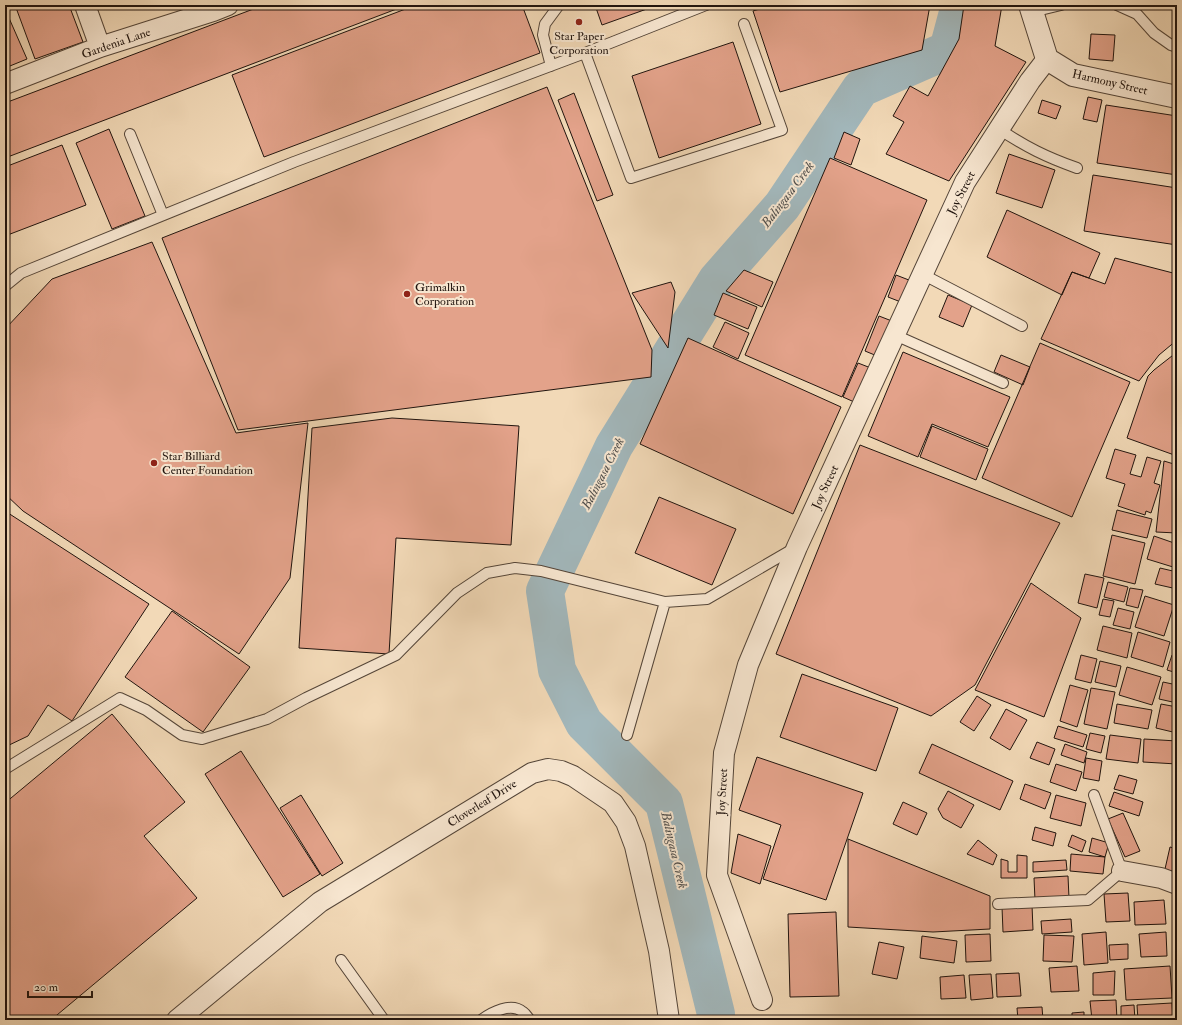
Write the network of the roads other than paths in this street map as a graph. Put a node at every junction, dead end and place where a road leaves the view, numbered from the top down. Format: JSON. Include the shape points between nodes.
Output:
{"nodes":[{"id":1,"x":85,"y":5,"type":"edge"},
{"id":2,"x":559,"y":5,"type":"edge"},
{"id":3,"x":706,"y":5,"type":"edge"},
{"id":4,"x":1061,"y":5,"type":"edge"},
{"id":5,"x":1117,"y":5,"type":"edge"},
{"id":6,"x":218,"y":7,"type":"edge"},
{"id":7,"x":1031,"y":8,"type":"edge"},
{"id":8,"x":744,"y":24,"type":"dead end"},
{"id":9,"x":100,"y":47,"type":"junction"},
{"id":10,"x":1177,"y":47,"type":"edge"},
{"id":11,"x":585,"y":53,"type":"junction"},
{"id":12,"x":1047,"y":59,"type":"junction"},
{"id":13,"x":551,"y":66,"type":"junction"},
{"id":14,"x":5,"y":84,"type":"edge"},
{"id":15,"x":1177,"y":97,"type":"edge"},
{"id":16,"x":999,"y":129,"type":"junction"},
{"id":17,"x":130,"y":134,"type":"dead end"},
{"id":18,"x":1077,"y":168,"type":"dead end"},
{"id":19,"x":164,"y":215,"type":"junction"},
{"id":20,"x":922,"y":274,"type":"junction"},
{"id":21,"x":5,"y":286,"type":"edge"},
{"id":22,"x":1022,"y":326,"type":"dead end"},
{"id":23,"x":895,"y":335,"type":"junction"},
{"id":24,"x":1003,"y":383,"type":"dead end"},
{"id":25,"x":797,"y":547,"type":"junction"},
{"id":26,"x":665,"y":602,"type":"junction"},
{"id":27,"x":626,"y":735,"type":"dead end"},
{"id":28,"x":5,"y":769,"type":"edge"},
{"id":29,"x":1094,"y":795,"type":"dead end"},
{"id":30,"x":1122,"y":871,"type":"junction"},
{"id":31,"x":1177,"y":884,"type":"edge"},
{"id":32,"x":998,"y":904,"type":"dead end"},
{"id":33,"x":341,"y":960,"type":"dead end"},
{"id":34,"x":762,"y":1000,"type":"dead end"},
{"id":35,"x":177,"y":1020,"type":"edge"},
{"id":36,"x":384,"y":1020,"type":"edge"},
{"id":37,"x":481,"y":1020,"type":"edge"},
{"id":38,"x":530,"y":1020,"type":"edge"},
{"id":39,"x":669,"y":1020,"type":"edge"}],
"edges":[{"from":1,"to":9,"type":"street"},
{"from":2,"to":13,"type":"lane","via":[[546,24],[543,35]]},
{"from":3,"to":11,"type":"lane"},
{"from":4,"to":7,"type":"lane"},
{"from":5,"to":10,"type":"lane","via":[[1137,14],[1154,33]]},
{"from":6,"to":9,"type":"street","name":"Gardenia Lane"},
{"from":7,"to":12,"type":"street"},
{"from":8,"to":11,"type":"lane","via":[[782,130],[631,178]]},
{"from":9,"to":14,"type":"street","name":"Gardenia Lane"},
{"from":11,"to":13,"type":"lane"},
{"from":12,"to":15,"type":"street","name":"Harmony Street","via":[[1072,75]]},
{"from":12,"to":16,"type":"street","name":"Joy Street"},
{"from":13,"to":19,"type":"lane","via":[[294,162]]},
{"from":16,"to":18,"type":"lane","via":[[1032,150]]},
{"from":16,"to":20,"type":"street","name":"Joy Street","via":[[965,182]]},
{"from":17,"to":19,"type":"lane"},
{"from":19,"to":21,"type":"lane","via":[[21,273]]},
{"from":20,"to":22,"type":"lane"},
{"from":20,"to":23,"type":"street","name":"Joy Street"},
{"from":23,"to":24,"type":"lane"},
{"from":23,"to":25,"type":"street","name":"Joy Street"},
{"from":25,"to":26,"type":"lane","via":[[707,599]]},
{"from":25,"to":34,"type":"street","name":"Joy Street","via":[[748,665],[724,753],[717,875]]},
{"from":26,"to":27,"type":"lane"},
{"from":26,"to":28,"type":"lane","via":[[541,571],[515,568],[487,573],[457,593],[396,655],[267,719],[202,739],[182,735],[146,710],[120,698]]},
{"from":29,"to":30,"type":"lane"},
{"from":30,"to":31,"type":"street","via":[[1161,878]]},
{"from":30,"to":32,"type":"lane","via":[[1088,900]]},
{"from":33,"to":36,"type":"lane"},
{"from":35,"to":39,"type":"street","name":"Cloverleaf Drive","via":[[320,902],[532,773],[548,769],[573,776],[613,803],[626,822],[635,846],[659,951]]},
{"from":37,"to":38,"type":"lane","via":[[491,1013],[510,1007],[523,1012]]}]}
